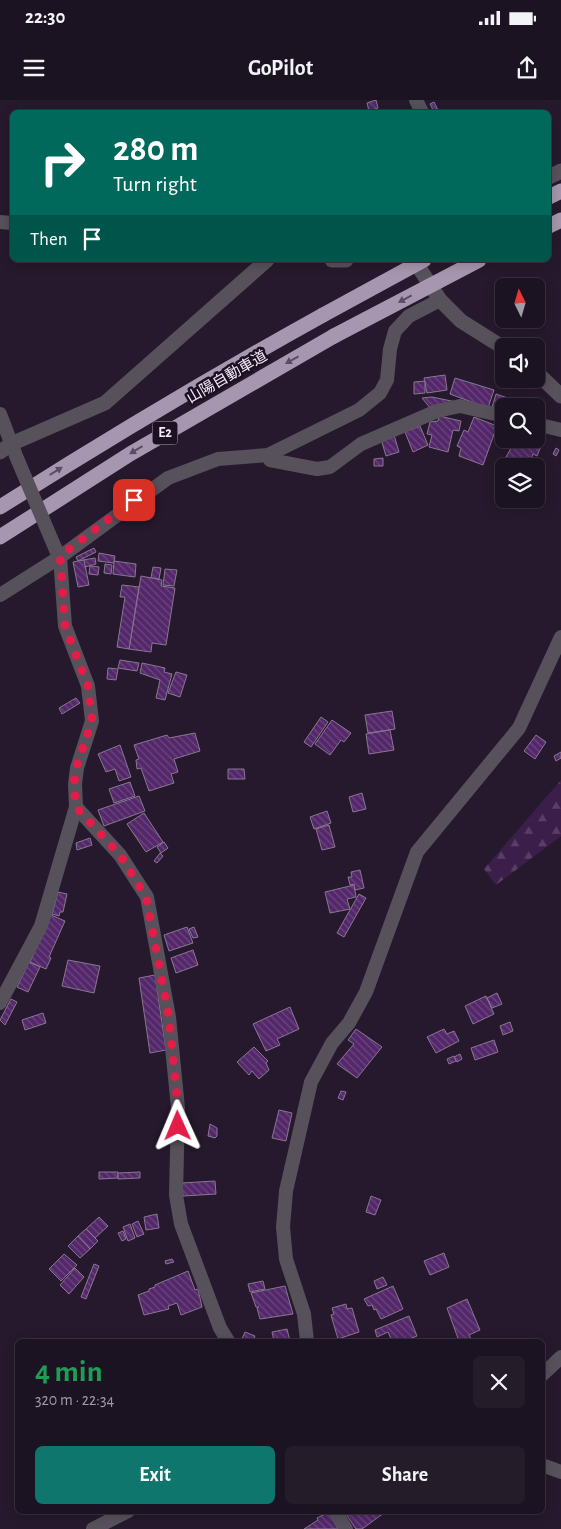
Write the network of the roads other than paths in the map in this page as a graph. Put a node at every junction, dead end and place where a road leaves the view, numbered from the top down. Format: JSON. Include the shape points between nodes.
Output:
{"nodes":[{"id":1,"x":263,"y":262,"type":"edge"},
{"id":2,"x":415,"y":262,"type":"edge"},
{"id":3,"x":420,"y":262,"type":"edge"},
{"id":4,"x":476,"y":262,"type":"edge"},
{"id":5,"x":440,"y":300,"type":"junction"},
{"id":6,"x":495,"y":342,"type":"edge"},
{"id":7,"x":545,"y":381,"type":"edge"},
{"id":8,"x":561,"y":396,"type":"edge"},
{"id":9,"x":0,"y":414,"type":"edge"},
{"id":10,"x":495,"y":414,"type":"edge"},
{"id":11,"x":545,"y":426,"type":"edge"},
{"id":12,"x":561,"y":430,"type":"edge"},
{"id":13,"x":9,"y":450,"type":"edge"},
{"id":14,"x":268,"y":454,"type":"junction"},
{"id":15,"x":0,"y":507,"type":"edge"},
{"id":16,"x":0,"y":537,"type":"edge"},
{"id":17,"x":58,"y":553,"type":"junction"},
{"id":18,"x":0,"y":595,"type":"edge"},
{"id":19,"x":561,"y":637,"type":"edge"},
{"id":20,"x":76,"y":807,"type":"junction"},
{"id":21,"x":0,"y":1003,"type":"edge"},
{"id":22,"x":227,"y":1339,"type":"edge"},
{"id":23,"x":307,"y":1339,"type":"edge"},
{"id":24,"x":561,"y":1357,"type":"edge"},
{"id":25,"x":545,"y":1372,"type":"edge"},
{"id":26,"x":545,"y":1466,"type":"edge"},
{"id":27,"x":561,"y":1472,"type":"edge"},
{"id":28,"x":122,"y":1514,"type":"edge"},
{"id":29,"x":337,"y":1514,"type":"edge"},
{"id":30,"x":93,"y":1529,"type":"edge"},
{"id":31,"x":346,"y":1529,"type":"edge"}],
"edges":[{"from":1,"to":13,"type":"street","via":[[105,403]]},
{"from":2,"to":5,"type":"street"},
{"from":15,"to":3,"type":"highway","name":"山陽自動車道","number":"E2","one_way":true,"bridge":true,"via":[[174,399]]},
{"from":4,"to":16,"type":"highway","name":"山陽自動車道","number":"E2","one_way":true,"bridge":true,"via":[[334,336],[138,449]]},
{"from":5,"to":6,"type":"street","via":[[460,321]]},
{"from":5,"to":14,"type":"street","via":[[409,316],[395,331],[387,380],[380,393],[359,410]]},
{"from":7,"to":8,"type":"street"},
{"from":9,"to":13,"type":"street"},
{"from":10,"to":14,"type":"street","via":[[460,406],[436,411],[361,444],[330,468],[317,469],[270,460]]},
{"from":11,"to":12,"type":"street"},
{"from":13,"to":17,"type":"street","bridge":true},
{"from":14,"to":17,"type":"street","via":[[218,459],[168,478]]},
{"from":17,"to":18,"type":"street"},
{"from":17,"to":20,"type":"street","via":[[65,626],[88,686],[92,721],[76,768]]},
{"from":19,"to":23,"type":"street","via":[[519,728],[417,852],[366,992],[332,1043],[312,1082],[286,1191],[283,1227],[286,1259],[304,1314]]},
{"from":20,"to":21,"type":"street","via":[[40,926]]},
{"from":20,"to":22,"type":"street","via":[[120,855],[146,897],[170,1026],[178,1108],[176,1195],[181,1224]]},
{"from":24,"to":25,"type":"street"},
{"from":26,"to":27,"type":"street"},
{"from":28,"to":30,"type":"street"},
{"from":29,"to":31,"type":"street"}]}
